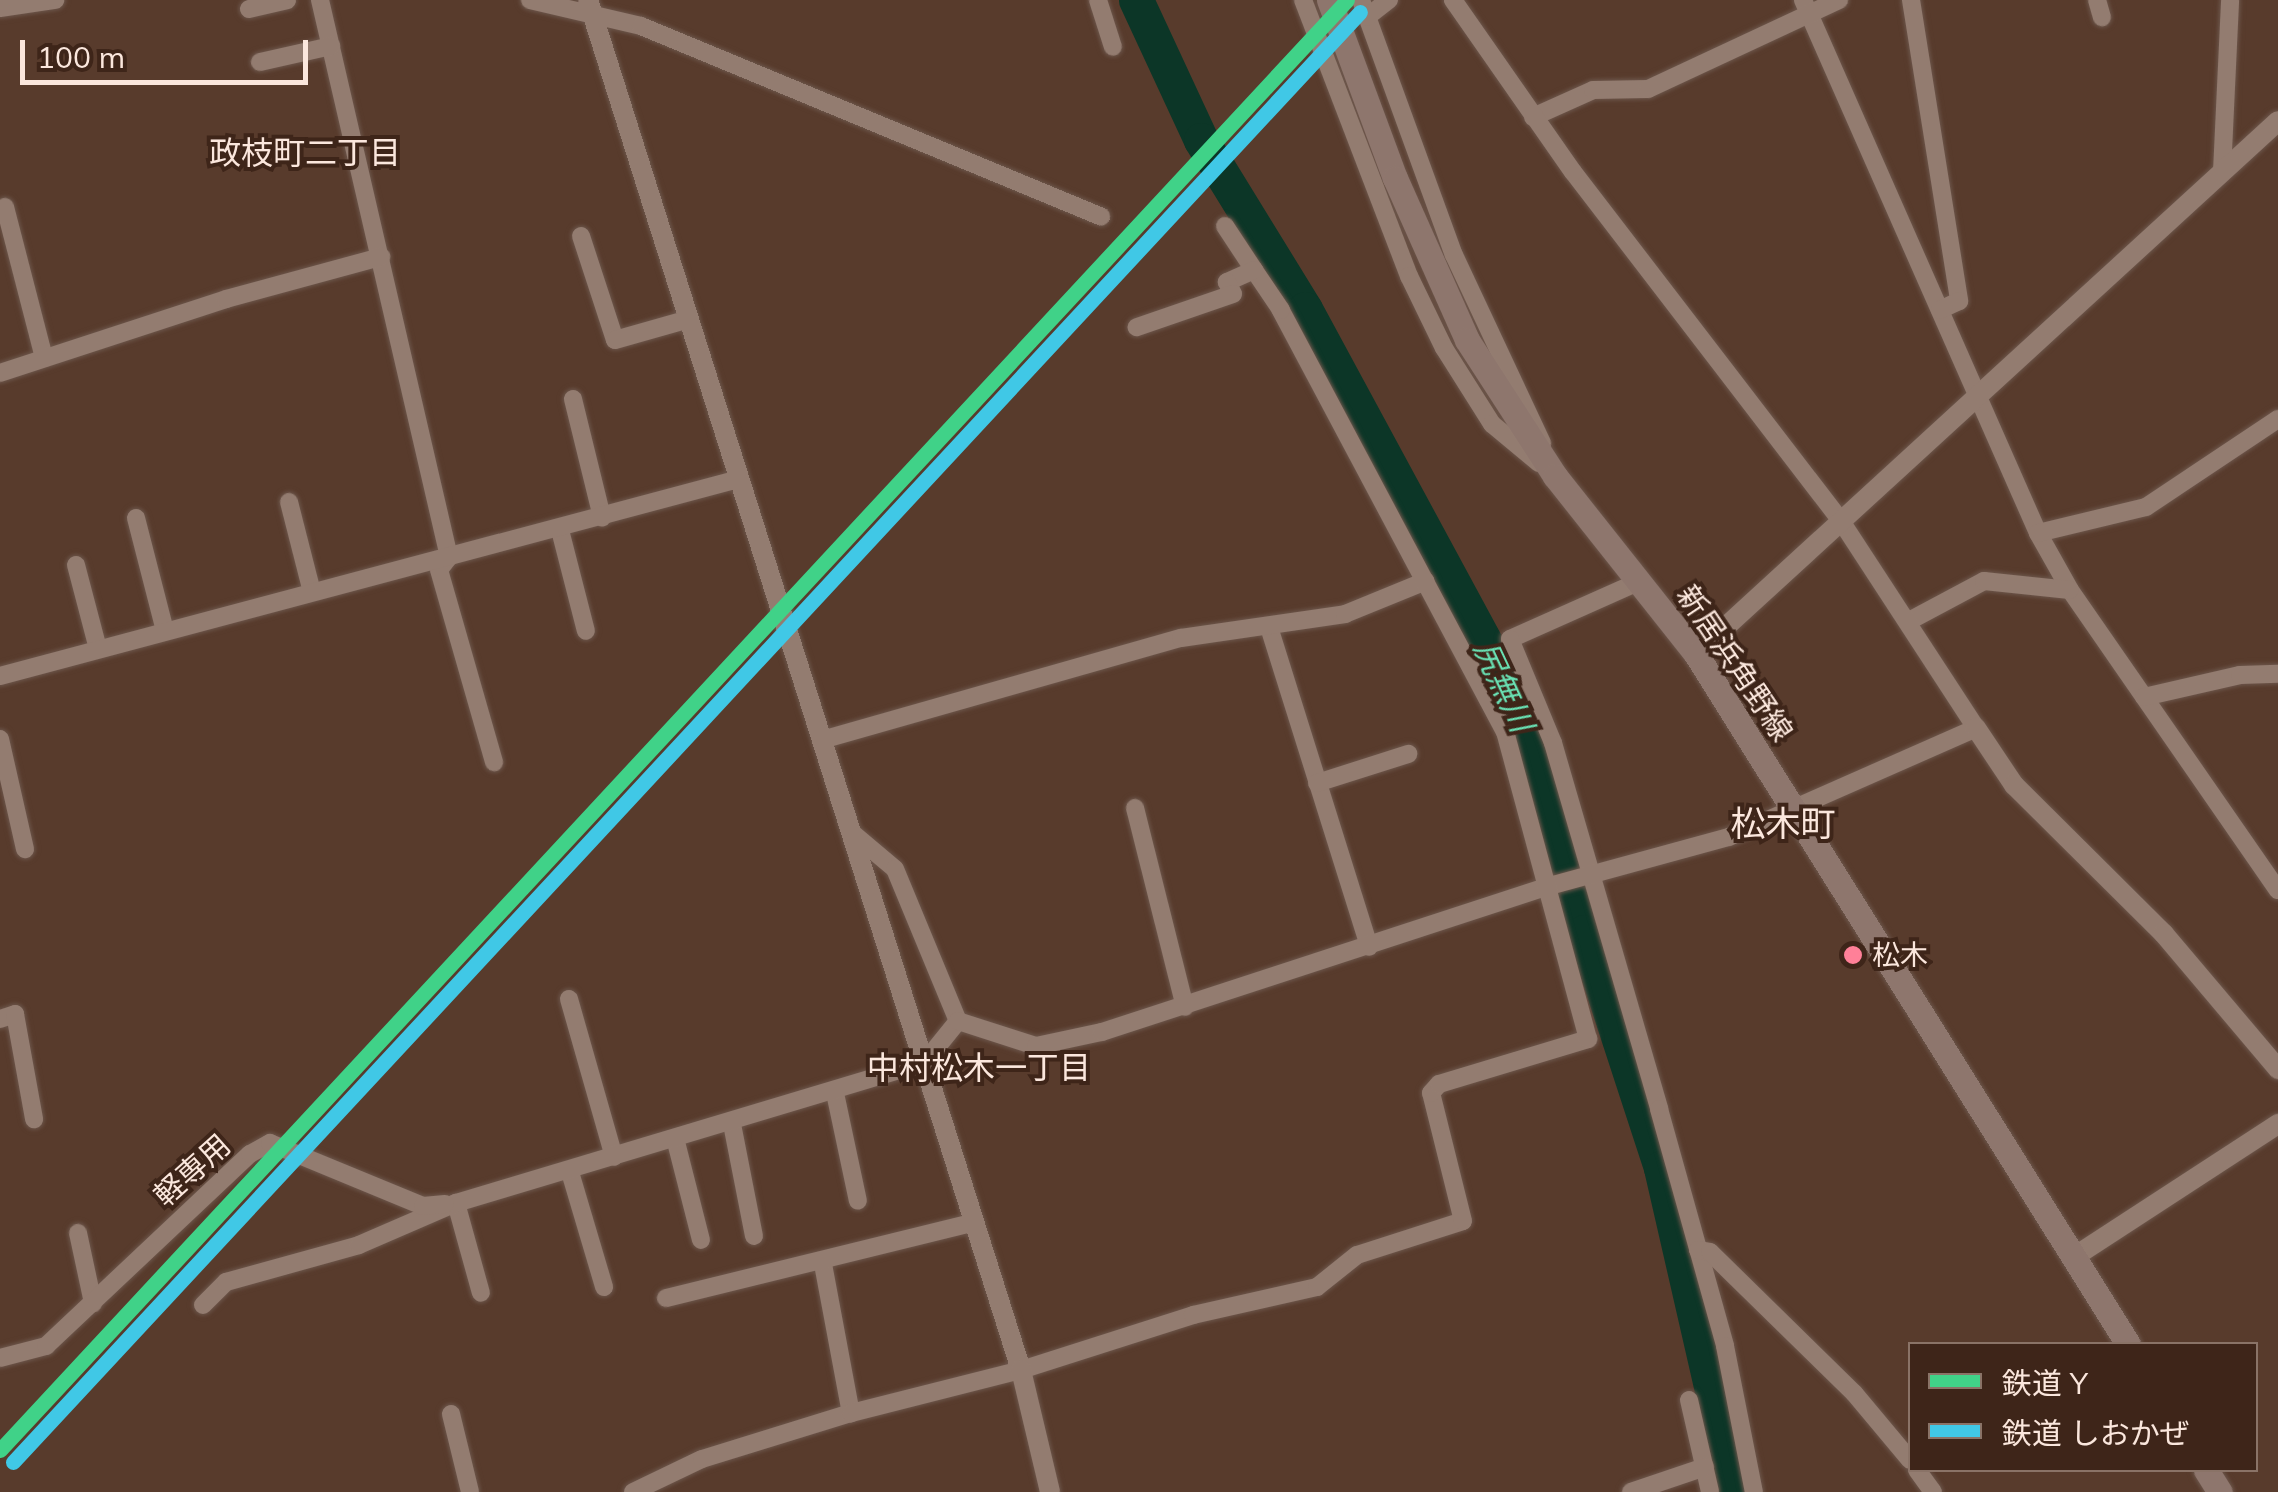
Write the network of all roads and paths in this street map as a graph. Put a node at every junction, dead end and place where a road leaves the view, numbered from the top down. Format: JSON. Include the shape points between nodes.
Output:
{"nodes":[{"id":1,"x":55,"y":0,"type":"edge"},
{"id":2,"x":287,"y":0,"type":"edge"},
{"id":3,"x":320,"y":0,"type":"edge"},
{"id":4,"x":530,"y":0,"type":"edge"},
{"id":5,"x":1098,"y":0,"type":"edge"},
{"id":6,"x":1303,"y":0,"type":"edge"},
{"id":7,"x":1329,"y":0,"type":"edge"},
{"id":8,"x":1388,"y":0,"type":"edge"},
{"id":9,"x":1452,"y":0,"type":"edge"},
{"id":10,"x":1839,"y":0,"type":"edge"},
{"id":11,"x":1911,"y":0,"type":"edge"},
{"id":12,"x":2230,"y":0,"type":"edge"},
{"id":13,"x":590,"y":5,"type":"edge"},
{"id":14,"x":1807,"y":6,"type":"edge"},
{"id":15,"x":0,"y":8,"type":"edge"},
{"id":16,"x":250,"y":8,"type":"dead end"},
{"id":17,"x":1364,"y":8,"type":"edge"},
{"id":18,"x":331,"y":46,"type":"junction"},
{"id":19,"x":1113,"y":47,"type":"dead end"},
{"id":20,"x":260,"y":62,"type":"dead end"},
{"id":21,"x":1534,"y":117,"type":"junction"},
{"id":22,"x":2278,"y":121,"type":"edge"},
{"id":23,"x":2222,"y":172,"type":"junction"},
{"id":24,"x":5,"y":207,"type":"dead end"},
{"id":25,"x":1101,"y":217,"type":"dead end"},
{"id":26,"x":1225,"y":226,"type":"dead end"},
{"id":27,"x":581,"y":236,"type":"dead end"},
{"id":28,"x":381,"y":258,"type":"junction"},
{"id":29,"x":1254,"y":270,"type":"junction"},
{"id":30,"x":1940,"y":310,"type":"junction"},
{"id":31,"x":689,"y":319,"type":"junction"},
{"id":32,"x":1138,"y":326,"type":"dead end"},
{"id":33,"x":44,"y":358,"type":"junction"},
{"id":34,"x":0,"y":373,"type":"edge"},
{"id":35,"x":1978,"y":398,"type":"junction"},
{"id":36,"x":573,"y":399,"type":"dead end"},
{"id":37,"x":2278,"y":419,"type":"edge"},
{"id":38,"x":1555,"y":476,"type":"junction"},
{"id":39,"x":739,"y":479,"type":"junction"},
{"id":40,"x":289,"y":502,"type":"dead end"},
{"id":41,"x":602,"y":517,"type":"junction"},
{"id":42,"x":136,"y":518,"type":"dead end"},
{"id":43,"x":1841,"y":521,"type":"junction"},
{"id":44,"x":560,"y":530,"type":"junction"},
{"id":45,"x":2038,"y":533,"type":"junction"},
{"id":46,"x":449,"y":557,"type":"junction"},
{"id":47,"x":76,"y":565,"type":"dead end"},
{"id":48,"x":1426,"y":581,"type":"junction"},
{"id":49,"x":1638,"y":582,"type":"junction"},
{"id":50,"x":2070,"y":590,"type":"junction"},
{"id":51,"x":312,"y":592,"type":"junction"},
{"id":52,"x":1908,"y":621,"type":"junction"},
{"id":53,"x":1270,"y":627,"type":"junction"},
{"id":54,"x":165,"y":631,"type":"junction"},
{"id":55,"x":586,"y":631,"type":"dead end"},
{"id":56,"x":98,"y":649,"type":"junction"},
{"id":57,"x":1696,"y":654,"type":"junction"},
{"id":58,"x":2278,"y":674,"type":"edge"},
{"id":59,"x":0,"y":676,"type":"edge"},
{"id":60,"x":2144,"y":697,"type":"junction"},
{"id":61,"x":1976,"y":728,"type":"junction"},
{"id":62,"x":0,"y":739,"type":"edge"},
{"id":63,"x":822,"y":740,"type":"junction"},
{"id":64,"x":1408,"y":754,"type":"dead end"},
{"id":65,"x":494,"y":762,"type":"dead end"},
{"id":66,"x":1317,"y":783,"type":"junction"},
{"id":67,"x":1135,"y":808,"type":"dead end"},
{"id":68,"x":1795,"y":813,"type":"junction"},
{"id":69,"x":851,"y":832,"type":"junction"},
{"id":70,"x":25,"y":849,"type":"dead end"},
{"id":71,"x":1584,"y":876,"type":"junction"},
{"id":72,"x":1550,"y":886,"type":"junction"},
{"id":73,"x":2278,"y":890,"type":"edge"},
{"id":74,"x":1369,"y":948,"type":"junction"},
{"id":75,"x":569,"y":1000,"type":"dead end"},
{"id":76,"x":1185,"y":1007,"type":"junction"},
{"id":77,"x":0,"y":1019,"type":"edge"},
{"id":78,"x":958,"y":1021,"type":"junction"},
{"id":79,"x":924,"y":1064,"type":"junction"},
{"id":80,"x":2278,"y":1069,"type":"edge"},
{"id":81,"x":836,"y":1093,"type":"junction"},
{"id":82,"x":34,"y":1119,"type":"dead end"},
{"id":83,"x":732,"y":1124,"type":"junction"},
{"id":84,"x":2278,"y":1124,"type":"edge"},
{"id":85,"x":676,"y":1142,"type":"junction"},
{"id":86,"x":614,"y":1157,"type":"junction"},
{"id":87,"x":570,"y":1172,"type":"junction"},
{"id":88,"x":858,"y":1200,"type":"dead end"},
{"id":89,"x":456,"y":1204,"type":"junction"},
{"id":90,"x":972,"y":1223,"type":"junction"},
{"id":91,"x":78,"y":1233,"type":"dead end"},
{"id":92,"x":754,"y":1236,"type":"dead end"},
{"id":93,"x":701,"y":1240,"type":"dead end"},
{"id":94,"x":1698,"y":1250,"type":"junction"},
{"id":95,"x":2074,"y":1257,"type":"junction"},
{"id":96,"x":823,"y":1264,"type":"junction"},
{"id":97,"x":604,"y":1287,"type":"dead end"},
{"id":98,"x":481,"y":1292,"type":"dead end"},
{"id":99,"x":666,"y":1298,"type":"dead end"},
{"id":100,"x":93,"y":1303,"type":"junction"},
{"id":101,"x":203,"y":1305,"type":"dead end"},
{"id":102,"x":2127,"y":1342,"type":"edge"},
{"id":103,"x":0,"y":1358,"type":"edge"},
{"id":104,"x":1020,"y":1370,"type":"junction"},
{"id":105,"x":1688,"y":1400,"type":"dead end"},
{"id":106,"x":851,"y":1413,"type":"junction"},
{"id":107,"x":451,"y":1414,"type":"dead end"},
{"id":108,"x":1908,"y":1458,"type":"edge"},
{"id":109,"x":1705,"y":1467,"type":"junction"},
{"id":110,"x":470,"y":1492,"type":"edge"},
{"id":111,"x":633,"y":1492,"type":"edge"},
{"id":112,"x":1050,"y":1492,"type":"edge"},
{"id":113,"x":1630,"y":1492,"type":"edge"},
{"id":114,"x":1710,"y":1492,"type":"edge"},
{"id":115,"x":1754,"y":1492,"type":"edge"}],
"edges":[{"from":1,"to":15,"type":"street"},
{"from":2,"to":16,"type":"street"},
{"from":3,"to":18,"type":"street"},
{"from":4,"to":13,"type":"street"},
{"from":5,"to":19,"type":"street"},
{"from":6,"to":38,"type":"street","via":[[1388,226],[1444,348],[1492,424]]},
{"from":7,"to":38,"type":"main road","name":"新居浜角野線","via":[[1394,178],[1467,340]]},
{"from":8,"to":17,"type":"street"},
{"from":9,"to":21,"type":"street"},
{"from":10,"to":14,"type":"street"},
{"from":11,"to":30,"type":"street","via":[[1959,302]]},
{"from":12,"to":23,"type":"street"},
{"from":13,"to":25,"type":"street"},
{"from":13,"to":31,"type":"street"},
{"from":14,"to":21,"type":"street","via":[[1648,90],[1593,90]]},
{"from":14,"to":30,"type":"street"},
{"from":17,"to":38,"type":"street","via":[[1454,254],[1505,352]]},
{"from":18,"to":20,"type":"street"},
{"from":18,"to":28,"type":"street"},
{"from":21,"to":43,"type":"street"},
{"from":22,"to":23,"type":"street"},
{"from":23,"to":35,"type":"street"},
{"from":24,"to":33,"type":"street"},
{"from":26,"to":29,"type":"street"},
{"from":27,"to":31,"type":"street","via":[[616,340]]},
{"from":28,"to":33,"type":"street"},
{"from":28,"to":46,"type":"street"},
{"from":29,"to":32,"type":"street","via":[[1228,282],[1233,294]]},
{"from":29,"to":48,"type":"street"},
{"from":30,"to":35,"type":"street"},
{"from":31,"to":39,"type":"street"},
{"from":33,"to":34,"type":"street"},
{"from":35,"to":43,"type":"street"},
{"from":35,"to":45,"type":"street"},
{"from":36,"to":41,"type":"street"},
{"from":37,"to":45,"type":"street","via":[[2146,507]]},
{"from":38,"to":49,"type":"main road","name":"新居浜角野線"},
{"from":39,"to":41,"type":"street"},
{"from":39,"to":63,"type":"street"},
{"from":40,"to":51,"type":"street"},
{"from":41,"to":44,"type":"street"},
{"from":42,"to":54,"type":"street"},
{"from":43,"to":52,"type":"street"},
{"from":43,"to":57,"type":"street"},
{"from":44,"to":46,"type":"street"},
{"from":44,"to":55,"type":"street"},
{"from":45,"to":50,"type":"street"},
{"from":46,"to":51,"type":"street"},
{"from":46,"to":65,"type":"street","via":[[439,570]]},
{"from":47,"to":56,"type":"street"},
{"from":48,"to":53,"type":"street","via":[[1345,614]]},
{"from":48,"to":72,"type":"street","via":[[1505,732]]},
{"from":49,"to":57,"type":"main road","name":"新居浜角野線"},
{"from":49,"to":71,"type":"street","via":[[1510,639],[1539,698]]},
{"from":50,"to":52,"type":"street","via":[[1984,581]]},
{"from":50,"to":60,"type":"street"},
{"from":51,"to":54,"type":"street"},
{"from":52,"to":61,"type":"street"},
{"from":53,"to":63,"type":"street","via":[[1181,638]]},
{"from":53,"to":66,"type":"street"},
{"from":54,"to":56,"type":"street"},
{"from":56,"to":59,"type":"street"},
{"from":57,"to":68,"type":"main road","name":"新居浜角野線"},
{"from":58,"to":60,"type":"street","via":[[2240,675]]},
{"from":60,"to":73,"type":"street"},
{"from":61,"to":68,"type":"street"},
{"from":61,"to":80,"type":"street","via":[[2014,784],[2164,934]]},
{"from":62,"to":70,"type":"street"},
{"from":63,"to":69,"type":"street"},
{"from":64,"to":66,"type":"street"},
{"from":66,"to":74,"type":"street"},
{"from":67,"to":76,"type":"street"},
{"from":68,"to":71,"type":"street"},
{"from":68,"to":95,"type":"main road","name":"新居浜角野線"},
{"from":69,"to":78,"type":"street","via":[[895,869]]},
{"from":69,"to":79,"type":"street"},
{"from":71,"to":72,"type":"street"},
{"from":71,"to":94,"type":"street"},
{"from":72,"to":74,"type":"street"},
{"from":72,"to":104,"type":"street","via":[[1588,1038],[1439,1084],[1431,1093],[1462,1221],[1358,1255],[1317,1287],[1193,1315]]},
{"from":74,"to":76,"type":"street"},
{"from":75,"to":86,"type":"street"},
{"from":76,"to":78,"type":"street","via":[[1036,1046]]},
{"from":77,"to":82,"type":"street","via":[[15,1014]]},
{"from":78,"to":79,"type":"street"},
{"from":79,"to":81,"type":"street"},
{"from":79,"to":90,"type":"street"},
{"from":81,"to":83,"type":"street"},
{"from":81,"to":88,"type":"street"},
{"from":83,"to":85,"type":"street"},
{"from":83,"to":92,"type":"street"},
{"from":84,"to":95,"type":"street"},
{"from":85,"to":86,"type":"street"},
{"from":85,"to":93,"type":"street"},
{"from":86,"to":87,"type":"street"},
{"from":87,"to":89,"type":"street"},
{"from":87,"to":97,"type":"street"},
{"from":89,"to":98,"type":"street"},
{"from":89,"to":100,"type":"street","name":"軽専用","via":[[422,1206],[270,1143],[250,1154]]},
{"from":89,"to":101,"type":"street","via":[[359,1246],[226,1282]]},
{"from":90,"to":96,"type":"street"},
{"from":90,"to":104,"type":"street"},
{"from":91,"to":100,"type":"street"},
{"from":94,"to":108,"type":"street","via":[[1710,1252],[1840,1379]]},
{"from":94,"to":115,"type":"street"},
{"from":95,"to":102,"type":"main road","name":"新居浜角野線"},
{"from":96,"to":99,"type":"street"},
{"from":96,"to":106,"type":"street"},
{"from":100,"to":103,"type":"street","name":"軽専用","via":[[46,1346]]},
{"from":104,"to":106,"type":"street"},
{"from":104,"to":112,"type":"street"},
{"from":105,"to":109,"type":"street"},
{"from":106,"to":111,"type":"street","via":[[702,1459]]},
{"from":107,"to":110,"type":"street"},
{"from":109,"to":113,"type":"street"},
{"from":109,"to":114,"type":"street"}]}
